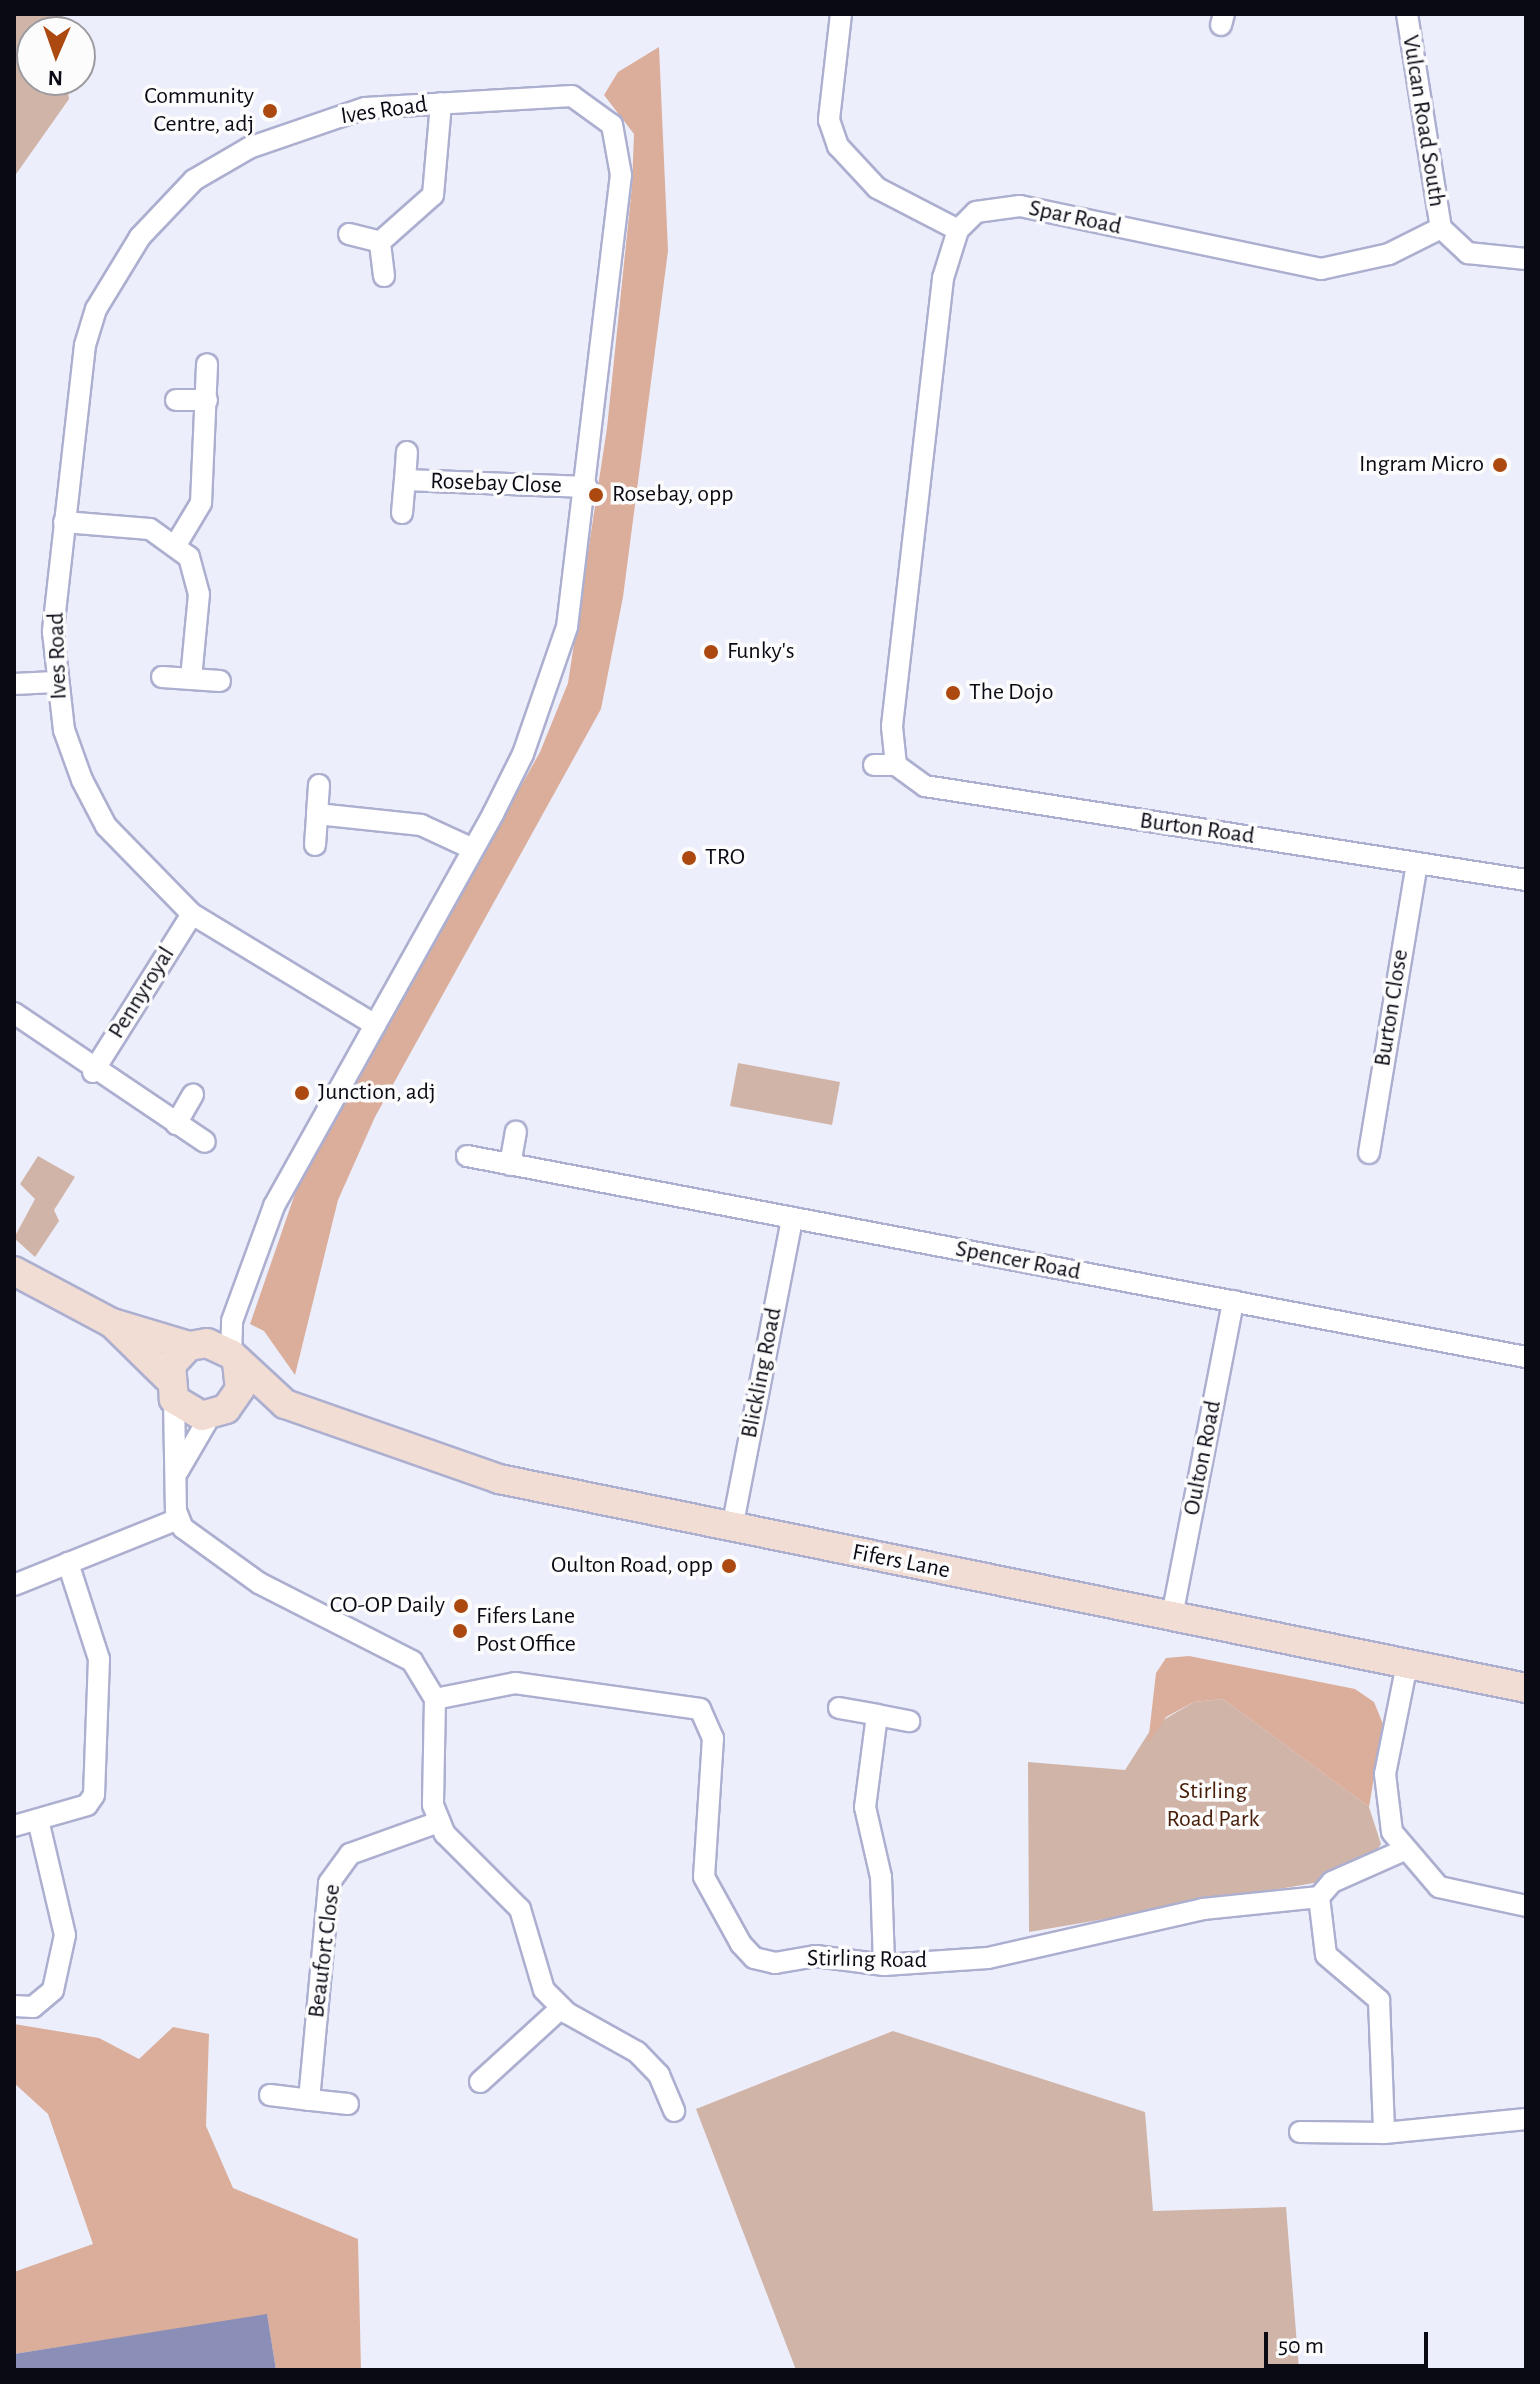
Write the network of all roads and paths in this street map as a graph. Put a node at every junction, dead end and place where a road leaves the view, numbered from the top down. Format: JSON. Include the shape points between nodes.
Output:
{"nodes":[{"id":1,"x":841,"y":14,"type":"edge"},
{"id":2,"x":1407,"y":14,"type":"edge"},
{"id":3,"x":441,"y":103,"type":"junction"},
{"id":4,"x":1441,"y":228,"type":"junction"},
{"id":5,"x":958,"y":230,"type":"junction"},
{"id":6,"x":349,"y":234,"type":"dead end"},
{"id":7,"x":380,"y":242,"type":"junction"},
{"id":8,"x":1526,"y":259,"type":"edge"},
{"id":9,"x":384,"y":276,"type":"dead end"},
{"id":10,"x":207,"y":364,"type":"dead end"},
{"id":11,"x":176,"y":400,"type":"dead end"},
{"id":12,"x":207,"y":400,"type":"junction"},
{"id":13,"x":407,"y":452,"type":"dead end"},
{"id":14,"x":405,"y":480,"type":"junction"},
{"id":15,"x":587,"y":487,"type":"junction"},
{"id":16,"x":402,"y":513,"type":"dead end"},
{"id":17,"x":64,"y":522,"type":"junction"},
{"id":18,"x":177,"y":543,"type":"junction"},
{"id":19,"x":162,"y":677,"type":"dead end"},
{"id":20,"x":191,"y":679,"type":"junction"},
{"id":21,"x":220,"y":681,"type":"dead end"},
{"id":22,"x":55,"y":682,"type":"junction"},
{"id":23,"x":14,"y":684,"type":"edge"},
{"id":24,"x":874,"y":765,"type":"dead end"},
{"id":25,"x":896,"y":765,"type":"junction"},
{"id":26,"x":319,"y":785,"type":"dead end"},
{"id":27,"x":317,"y":814,"type":"junction"},
{"id":28,"x":315,"y":845,"type":"dead end"},
{"id":29,"x":473,"y":849,"type":"junction"},
{"id":30,"x":1417,"y":863,"type":"junction"},
{"id":31,"x":1526,"y":880,"type":"edge"},
{"id":32,"x":192,"y":914,"type":"junction"},
{"id":33,"x":14,"y":1013,"type":"edge"},
{"id":34,"x":375,"y":1025,"type":"junction"},
{"id":35,"x":93,"y":1072,"type":"junction"},
{"id":36,"x":193,"y":1095,"type":"dead end"},
{"id":37,"x":176,"y":1124,"type":"junction"},
{"id":38,"x":516,"y":1132,"type":"dead end"},
{"id":39,"x":205,"y":1142,"type":"dead end"},
{"id":40,"x":1369,"y":1153,"type":"dead end"},
{"id":41,"x":467,"y":1156,"type":"dead end"},
{"id":42,"x":510,"y":1165,"type":"junction"},
{"id":43,"x":792,"y":1218,"type":"junction"},
{"id":44,"x":14,"y":1271,"type":"edge"},
{"id":45,"x":1233,"y":1301,"type":"junction"},
{"id":46,"x":112,"y":1323,"type":"junction"},
{"id":47,"x":216,"y":1351,"type":"junction"},
{"id":48,"x":1526,"y":1357,"type":"edge"},
{"id":49,"x":171,"y":1389,"type":"junction"},
{"id":50,"x":285,"y":1404,"type":"junction"},
{"id":51,"x":218,"y":1412,"type":"junction"},
{"id":52,"x":177,"y":1472,"type":"junction"},
{"id":53,"x":178,"y":1519,"type":"junction"},
{"id":54,"x":732,"y":1528,"type":"junction"},
{"id":55,"x":68,"y":1563,"type":"junction"},
{"id":56,"x":14,"y":1585,"type":"edge"},
{"id":57,"x":1172,"y":1616,"type":"junction"},
{"id":58,"x":1407,"y":1664,"type":"junction"},
{"id":59,"x":1526,"y":1688,"type":"edge"},
{"id":60,"x":435,"y":1699,"type":"junction"},
{"id":61,"x":839,"y":1708,"type":"dead end"},
{"id":62,"x":877,"y":1715,"type":"junction"},
{"id":63,"x":909,"y":1721,"type":"dead end"},
{"id":64,"x":38,"y":1820,"type":"junction"},
{"id":65,"x":439,"y":1822,"type":"junction"},
{"id":66,"x":14,"y":1826,"type":"edge"},
{"id":67,"x":1402,"y":1851,"type":"junction"},
{"id":68,"x":1319,"y":1897,"type":"junction"},
{"id":69,"x":1526,"y":1906,"type":"edge"},
{"id":70,"x":884,"y":1965,"type":"junction"},
{"id":71,"x":14,"y":2006,"type":"edge"},
{"id":72,"x":561,"y":2008,"type":"junction"},
{"id":73,"x":480,"y":2082,"type":"dead end"},
{"id":74,"x":270,"y":2095,"type":"dead end"},
{"id":75,"x":309,"y":2100,"type":"junction"},
{"id":76,"x":348,"y":2104,"type":"dead end"},
{"id":77,"x":674,"y":2111,"type":"dead end"},
{"id":78,"x":1526,"y":2119,"type":"edge"},
{"id":79,"x":1300,"y":2132,"type":"dead end"},
{"id":80,"x":1384,"y":2133,"type":"junction"}],
"edges":[{"from":1,"to":5,"type":"street","via":[[829,120],[838,146],[877,188]]},
{"from":2,"to":4,"type":"street","name":"Vulcan Road South"},
{"from":3,"to":7,"type":"street","via":[[433,195]]},
{"from":3,"to":15,"type":"street","name":"Ives Road","via":[[572,96],[598,110],[620,144]]},
{"from":3,"to":17,"type":"street","name":"Ives Road","via":[[365,108],[249,148],[194,180],[159,214],[122,258],[96,309]]},
{"from":4,"to":5,"type":"street","name":"Spar Road","via":[[1389,254],[1321,269],[1020,206],[976,212]]},
{"from":4,"to":8,"type":"street","via":[[1468,253]]},
{"from":5,"to":25,"type":"street","via":[[939,309],[892,726]]},
{"from":6,"to":7,"type":"street"},
{"from":7,"to":9,"type":"street"},
{"from":10,"to":12,"type":"street"},
{"from":11,"to":12,"type":"street"},
{"from":12,"to":18,"type":"street","via":[[201,503]]},
{"from":13,"to":14,"type":"street","name":"Rosebay Close"},
{"from":14,"to":15,"type":"street","name":"Rosebay Close"},
{"from":14,"to":16,"type":"street","name":"Rosebay Close"},
{"from":15,"to":29,"type":"street","name":"Ives Road","via":[[577,581],[555,667],[523,754]]},
{"from":17,"to":18,"type":"street","via":[[150,529]]},
{"from":17,"to":22,"type":"street","name":"Ives Road"},
{"from":18,"to":20,"type":"street","via":[[199,594]]},
{"from":19,"to":20,"type":"street"},
{"from":20,"to":21,"type":"street"},
{"from":22,"to":23,"type":"street"},
{"from":22,"to":32,"type":"street","name":"Ives Road","via":[[64,730],[106,826]]},
{"from":24,"to":25,"type":"street"},
{"from":25,"to":30,"type":"street","name":"Burton Road","via":[[925,786]]},
{"from":26,"to":27,"type":"street"},
{"from":27,"to":28,"type":"street"},
{"from":27,"to":29,"type":"street","via":[[421,825]]},
{"from":29,"to":34,"type":"street","name":"Ives Road"},
{"from":30,"to":31,"type":"street","name":"Burton Road"},
{"from":30,"to":40,"type":"street","name":"Burton Close"},
{"from":32,"to":34,"type":"street","name":"Ives Road"},
{"from":32,"to":35,"type":"street","name":"Pennyroyal"},
{"from":33,"to":35,"type":"street"},
{"from":34,"to":47,"type":"street","name":"Ives Road","via":[[285,1182]]},
{"from":35,"to":37,"type":"street"},
{"from":36,"to":37,"type":"street"},
{"from":37,"to":39,"type":"street"},
{"from":38,"to":42,"type":"street"},
{"from":41,"to":42,"type":"street","name":"Spencer Road"},
{"from":42,"to":43,"type":"street","name":"Spencer Road"},
{"from":43,"to":45,"type":"street","name":"Spencer Road"},
{"from":43,"to":54,"type":"street","name":"Blickling Road"},
{"from":44,"to":46,"type":"street","name":"Fifers Lane"},
{"from":45,"to":48,"type":"street","name":"Spencer Road"},
{"from":45,"to":57,"type":"street","name":"Oulton Road"},
{"from":46,"to":47,"type":"street","name":"Fifers Lane"},
{"from":46,"to":49,"type":"street","name":"Fifers Lane"},
{"from":47,"to":49,"type":"street"},
{"from":47,"to":50,"type":"street","name":"Fifers Lane"},
{"from":47,"to":51,"type":"street","via":[[240,1389]]},
{"from":49,"to":51,"type":"street","name":"Fifers Lane","via":[[191,1413]]},
{"from":49,"to":52,"type":"street"},
{"from":50,"to":51,"type":"street","name":"Fifers Lane"},
{"from":50,"to":54,"type":"street","name":"Fifers Lane","via":[[499,1479]]},
{"from":51,"to":52,"type":"street"},
{"from":52,"to":53,"type":"street"},
{"from":53,"to":55,"type":"street"},
{"from":53,"to":60,"type":"street","via":[[201,1547],[259,1583],[390,1644],[412,1661]]},
{"from":54,"to":57,"type":"street","name":"Fifers Lane"},
{"from":55,"to":56,"type":"street"},
{"from":55,"to":64,"type":"street","via":[[99,1659],[94,1795],[87,1805]]},
{"from":57,"to":58,"type":"street","name":"Fifers Lane"},
{"from":58,"to":59,"type":"street","name":"Fifers Lane"},
{"from":58,"to":67,"type":"street","via":[[1385,1787]]},
{"from":60,"to":65,"type":"street"},
{"from":60,"to":70,"type":"street","name":"Stirling Road","via":[[515,1683],[700,1709],[713,1738],[702,1865],[741,1944],[754,1958],[775,1963],[816,1956]]},
{"from":61,"to":62,"type":"street"},
{"from":62,"to":63,"type":"street"},
{"from":62,"to":70,"type":"street","via":[[865,1807],[881,1877]]},
{"from":64,"to":66,"type":"street"},
{"from":64,"to":71,"type":"street","via":[[65,1935],[53,1990],[33,2007]]},
{"from":65,"to":72,"type":"street","via":[[456,1848],[520,1909],[533,1966]]},
{"from":65,"to":75,"type":"street","name":"Beaufort Close","via":[[350,1854],[336,1867]]},
{"from":67,"to":68,"type":"street","via":[[1332,1882]]},
{"from":67,"to":69,"type":"street","via":[[1458,1896]]},
{"from":68,"to":70,"type":"street","name":"Stirling Road","via":[[1203,1909],[988,1958]]},
{"from":68,"to":80,"type":"street","via":[[1326,1955],[1379,2000]]},
{"from":72,"to":73,"type":"street","via":[[521,2064]]},
{"from":72,"to":77,"type":"street","via":[[637,2052],[659,2075]]},
{"from":74,"to":75,"type":"street"},
{"from":75,"to":76,"type":"street"},
{"from":78,"to":80,"type":"street"},
{"from":79,"to":80,"type":"street"}]}
